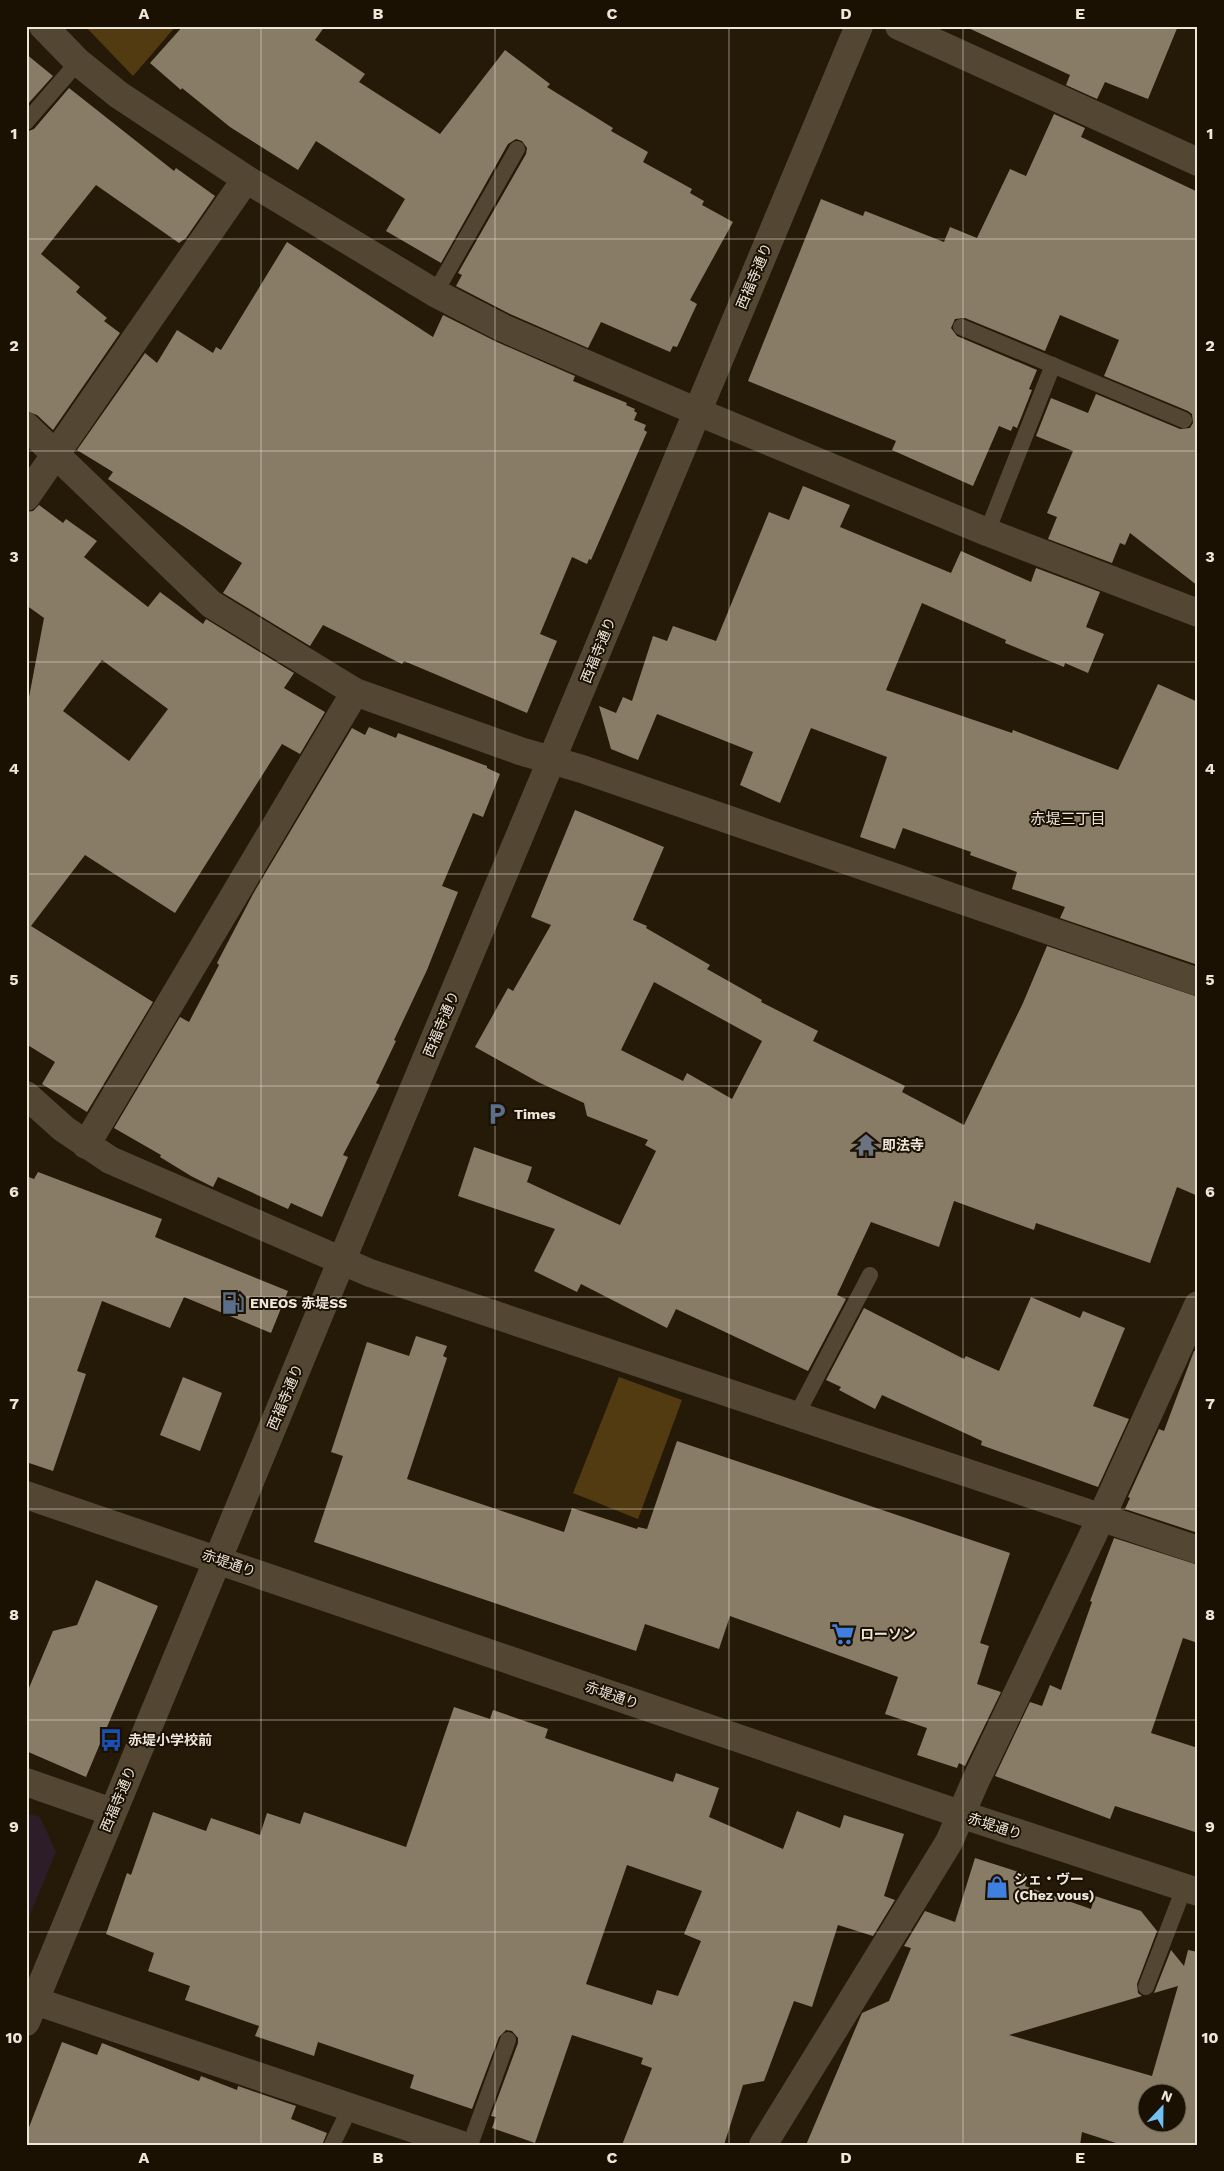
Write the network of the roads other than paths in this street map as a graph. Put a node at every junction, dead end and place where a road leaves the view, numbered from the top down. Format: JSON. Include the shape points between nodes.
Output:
{"nodes":[{"id":1,"x":43,"y":26,"type":"edge"},
{"id":2,"x":859,"y":26,"type":"edge"},
{"id":3,"x":899,"y":26,"type":"edge"},
{"id":4,"x":78,"y":62,"type":"junction"},
{"id":5,"x":26,"y":122,"type":"edge"},
{"id":6,"x":517,"y":149,"type":"dead end"},
{"id":7,"x":1198,"y":162,"type":"edge"},
{"id":8,"x":246,"y":179,"type":"junction"},
{"id":9,"x":435,"y":294,"type":"junction"},
{"id":10,"x":961,"y":327,"type":"dead end"},
{"id":11,"x":1053,"y":365,"type":"junction"},
{"id":12,"x":698,"y":412,"type":"junction"},
{"id":13,"x":1184,"y":420,"type":"dead end"},
{"id":14,"x":26,"y":426,"type":"edge"},
{"id":15,"x":56,"y":455,"type":"junction"},
{"id":16,"x":26,"y":497,"type":"edge"},
{"id":17,"x":987,"y":532,"type":"junction"},
{"id":18,"x":1198,"y":613,"type":"edge"},
{"id":19,"x":355,"y":692,"type":"junction"},
{"id":20,"x":553,"y":760,"type":"junction"},
{"id":21,"x":1198,"y":982,"type":"edge"},
{"id":22,"x":26,"y":1095,"type":"edge"},
{"id":23,"x":86,"y":1145,"type":"junction"},
{"id":24,"x":341,"y":1262,"type":"junction"},
{"id":25,"x":870,"y":1275,"type":"dead end"},
{"id":26,"x":1198,"y":1305,"type":"edge"},
{"id":27,"x":796,"y":1416,"type":"junction"},
{"id":28,"x":26,"y":1495,"type":"edge"},
{"id":29,"x":1101,"y":1518,"type":"junction"},
{"id":30,"x":1198,"y":1550,"type":"edge"},
{"id":31,"x":218,"y":1560,"type":"junction"},
{"id":32,"x":26,"y":1782,"type":"edge"},
{"id":33,"x":112,"y":1812,"type":"junction"},
{"id":34,"x":960,"y":1814,"type":"junction"},
{"id":35,"x":1191,"y":1890,"type":"edge"},
{"id":36,"x":1146,"y":1987,"type":"dead end"},
{"id":37,"x":31,"y":2011,"type":"edge"},
{"id":38,"x":508,"y":2040,"type":"dead end"},
{"id":39,"x":350,"y":2108,"type":"junction"},
{"id":40,"x":332,"y":2145,"type":"edge"},
{"id":41,"x":462,"y":2145,"type":"edge"},
{"id":42,"x":470,"y":2145,"type":"edge"},
{"id":43,"x":763,"y":2145,"type":"edge"}],
"edges":[{"from":1,"to":4,"type":"street"},
{"from":2,"to":12,"type":"street","name":"西福寺通り"},
{"from":3,"to":7,"type":"street"},
{"from":4,"to":5,"type":"lane"},
{"from":4,"to":8,"type":"street","via":[[119,95]]},
{"from":6,"to":9,"type":"lane"},
{"from":8,"to":9,"type":"street"},
{"from":8,"to":15,"type":"street"},
{"from":9,"to":12,"type":"street","via":[[503,328]]},
{"from":10,"to":11,"type":"lane"},
{"from":11,"to":13,"type":"lane"},
{"from":11,"to":17,"type":"lane"},
{"from":12,"to":17,"type":"street"},
{"from":12,"to":20,"type":"street","name":"西福寺通り"},
{"from":14,"to":15,"type":"street"},
{"from":15,"to":16,"type":"street"},
{"from":15,"to":19,"type":"street","via":[[211,604]]},
{"from":17,"to":18,"type":"street"},
{"from":19,"to":20,"type":"street"},
{"from":19,"to":23,"type":"street"},
{"from":20,"to":21,"type":"street"},
{"from":20,"to":24,"type":"street","name":"西福寺通り"},
{"from":22,"to":23,"type":"street"},
{"from":23,"to":24,"type":"street","via":[[110,1160]]},
{"from":24,"to":27,"type":"street"},
{"from":24,"to":31,"type":"street","name":"西福寺通り"},
{"from":25,"to":27,"type":"lane"},
{"from":26,"to":29,"type":"street"},
{"from":27,"to":29,"type":"street"},
{"from":28,"to":31,"type":"street","name":"赤堤通り"},
{"from":29,"to":30,"type":"street"},
{"from":29,"to":34,"type":"street"},
{"from":31,"to":33,"type":"street","name":"西福寺通り"},
{"from":31,"to":34,"type":"street","name":"赤堤通り"},
{"from":32,"to":33,"type":"street"},
{"from":33,"to":37,"type":"street","name":"西福寺通り"},
{"from":34,"to":35,"type":"street","name":"赤堤通り"},
{"from":34,"to":43,"type":"street","via":[[934,1868]]},
{"from":35,"to":36,"type":"lane"},
{"from":37,"to":39,"type":"street"},
{"from":38,"to":42,"type":"lane"},
{"from":39,"to":40,"type":"lane"},
{"from":39,"to":41,"type":"street"}]}
